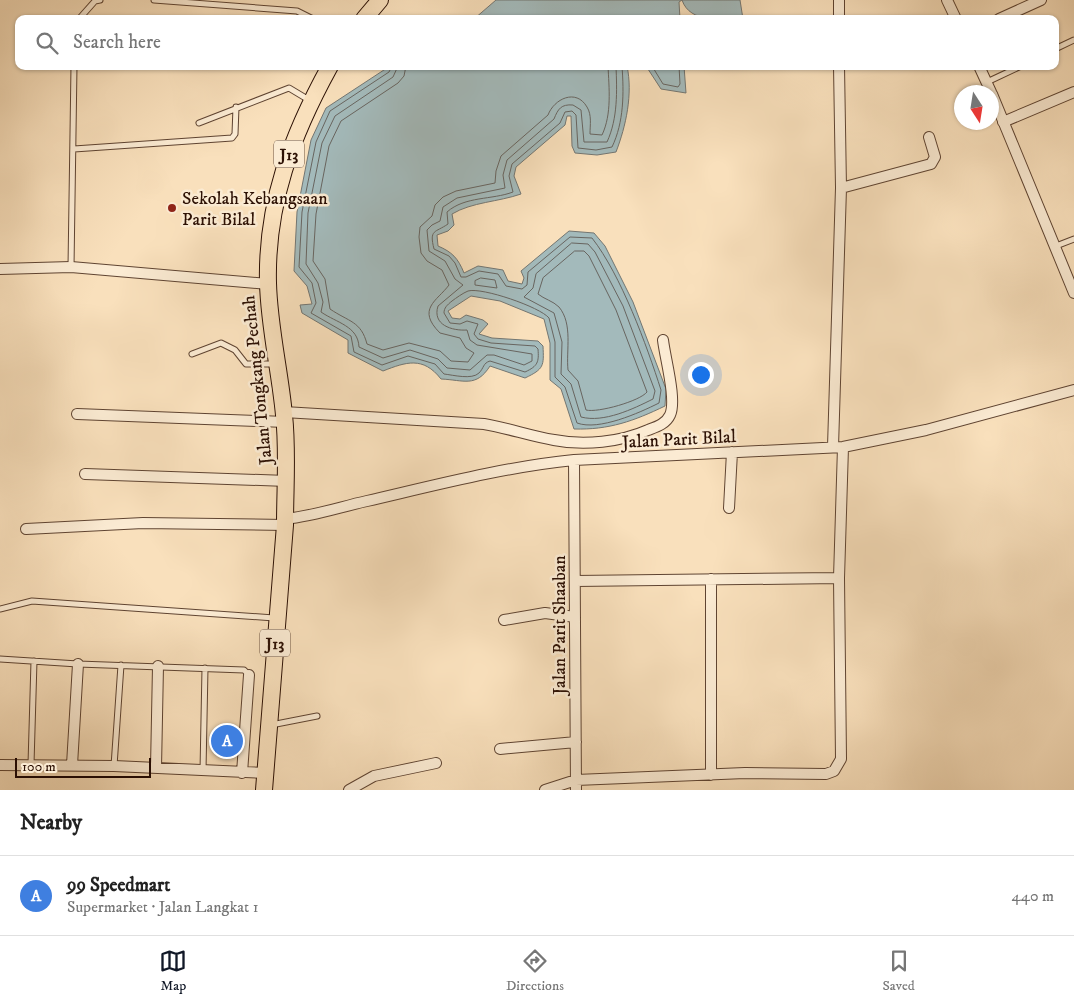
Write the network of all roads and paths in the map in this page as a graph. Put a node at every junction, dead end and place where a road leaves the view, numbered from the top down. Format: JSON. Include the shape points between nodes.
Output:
{"nodes":[{"id":1,"x":100,"y":0,"type":"edge"},
{"id":2,"x":155,"y":0,"type":"edge"},
{"id":3,"x":380,"y":0,"type":"edge"},
{"id":4,"x":839,"y":0,"type":"edge"},
{"id":5,"x":947,"y":0,"type":"edge"},
{"id":6,"x":1041,"y":0,"type":"edge"},
{"id":7,"x":205,"y":2,"type":"edge"},
{"id":8,"x":83,"y":15,"type":"edge"},
{"id":9,"x":305,"y":15,"type":"edge"},
{"id":10,"x":367,"y":15,"type":"edge"},
{"id":11,"x":839,"y":15,"type":"edge"},
{"id":12,"x":954,"y":15,"type":"edge"},
{"id":13,"x":1008,"y":15,"type":"edge"},
{"id":14,"x":1074,"y":40,"type":"edge"},
{"id":15,"x":1059,"y":48,"type":"edge"},
{"id":16,"x":74,"y":70,"type":"edge"},
{"id":17,"x":328,"y":70,"type":"edge"},
{"id":18,"x":839,"y":70,"type":"edge"},
{"id":19,"x":982,"y":70,"type":"edge"},
{"id":20,"x":1012,"y":70,"type":"edge"},
{"id":21,"x":991,"y":80,"type":"junction"},
{"id":22,"x":991,"y":85,"type":"edge"},
{"id":23,"x":1074,"y":92,"type":"edge"},
{"id":24,"x":311,"y":101,"type":"junction"},
{"id":25,"x":999,"y":106,"type":"edge"},
{"id":26,"x":236,"y":107,"type":"junction"},
{"id":27,"x":1008,"y":120,"type":"junction"},
{"id":28,"x":199,"y":123,"type":"dead end"},
{"id":29,"x":929,"y":137,"type":"dead end"},
{"id":30,"x":74,"y":149,"type":"junction"},
{"id":31,"x":841,"y":188,"type":"junction"},
{"id":32,"x":1074,"y":239,"type":"edge"},
{"id":33,"x":1060,"y":244,"type":"junction"},
{"id":34,"x":71,"y":267,"type":"junction"},
{"id":35,"x":0,"y":268,"type":"edge"},
{"id":36,"x":268,"y":284,"type":"junction"},
{"id":37,"x":1074,"y":292,"type":"edge"},
{"id":38,"x":663,"y":340,"type":"dead end"},
{"id":39,"x":192,"y":354,"type":"dead end"},
{"id":40,"x":277,"y":363,"type":"junction"},
{"id":41,"x":1074,"y":390,"type":"edge"},
{"id":42,"x":77,"y":414,"type":"dead end"},
{"id":43,"x":284,"y":417,"type":"junction"},
{"id":44,"x":838,"y":447,"type":"junction"},
{"id":45,"x":732,"y":452,"type":"junction"},
{"id":46,"x":574,"y":460,"type":"junction"},
{"id":47,"x":85,"y":474,"type":"dead end"},
{"id":48,"x":287,"y":481,"type":"junction"},
{"id":49,"x":730,"y":508,"type":"dead end"},
{"id":50,"x":285,"y":522,"type":"junction"},
{"id":51,"x":26,"y":529,"type":"dead end"},
{"id":52,"x":839,"y":578,"type":"junction"},
{"id":53,"x":711,"y":579,"type":"junction"},
{"id":54,"x":575,"y":581,"type":"junction"},
{"id":55,"x":0,"y":609,"type":"edge"},
{"id":56,"x":571,"y":616,"type":"junction"},
{"id":57,"x":277,"y":618,"type":"junction"},
{"id":58,"x":504,"y":620,"type":"dead end"},
{"id":59,"x":0,"y":659,"type":"edge"},
{"id":60,"x":34,"y":661,"type":"junction"},
{"id":61,"x":78,"y":664,"type":"junction"},
{"id":62,"x":121,"y":665,"type":"junction"},
{"id":63,"x":158,"y":666,"type":"junction"},
{"id":64,"x":206,"y":668,"type":"junction"},
{"id":65,"x":249,"y":675,"type":"joint"},
{"id":66,"x":317,"y":716,"type":"dead end"},
{"id":67,"x":268,"y":726,"type":"junction"},
{"id":68,"x":571,"y":742,"type":"junction"},
{"id":69,"x":500,"y":749,"type":"dead end"},
{"id":70,"x":436,"y":763,"type":"dead end"},
{"id":71,"x":31,"y":764,"type":"junction"},
{"id":72,"x":0,"y":765,"type":"edge"},
{"id":73,"x":72,"y":765,"type":"junction"},
{"id":74,"x":114,"y":766,"type":"junction"},
{"id":75,"x":156,"y":768,"type":"junction"},
{"id":76,"x":203,"y":771,"type":"junction"},
{"id":77,"x":251,"y":773,"type":"junction"},
{"id":78,"x":710,"y":775,"type":"junction"},
{"id":79,"x":572,"y":784,"type":"edge"},
{"id":80,"x":264,"y":790,"type":"edge"},
{"id":81,"x":349,"y":790,"type":"edge"},
{"id":82,"x":545,"y":790,"type":"edge"}],
"edges":[{"from":1,"to":8,"type":"lane","via":[[95,1]]},
{"from":2,"to":7,"type":"lane"},
{"from":3,"to":10,"type":"main road"},
{"from":4,"to":11,"type":"street"},
{"from":5,"to":12,"type":"street"},
{"from":6,"to":13,"type":"street"},
{"from":7,"to":9,"type":"lane","via":[[297,11]]},
{"from":14,"to":15,"type":"lane"},
{"from":16,"to":30,"type":"lane"},
{"from":17,"to":24,"type":"main road","name":"Jalan Tongkang Pechah","number":"J13"},
{"from":18,"to":31,"type":"street"},
{"from":19,"to":21,"type":"street"},
{"from":20,"to":21,"type":"lane"},
{"from":21,"to":22,"type":"street"},
{"from":23,"to":27,"type":"street"},
{"from":24,"to":26,"type":"lane","via":[[289,88]]},
{"from":24,"to":36,"type":"main road","name":"Jalan Tongkang Pechah","number":"J13","via":[[293,138],[276,202]]},
{"from":25,"to":27,"type":"street"},
{"from":26,"to":28,"type":"lane"},
{"from":26,"to":30,"type":"lane","via":[[232,138]]},
{"from":27,"to":33,"type":"street"},
{"from":29,"to":31,"type":"street","via":[[935,157],[931,164]]},
{"from":30,"to":34,"type":"lane"},
{"from":31,"to":44,"type":"street"},
{"from":32,"to":33,"type":"lane"},
{"from":33,"to":37,"type":"street"},
{"from":34,"to":35,"type":"street"},
{"from":34,"to":36,"type":"street"},
{"from":36,"to":40,"type":"main road","name":"Jalan Tongkang Pechah","number":"J13"},
{"from":38,"to":43,"type":"street","via":[[670,415],[662,424],[641,434],[574,442],[484,424]]},
{"from":39,"to":40,"type":"lane","via":[[221,343],[236,350],[246,364]]},
{"from":40,"to":43,"type":"main road","name":"Jalan Tongkang Pechah","number":"J13"},
{"from":41,"to":44,"type":"street","name":"Jalan Parit Bilal","via":[[926,430]]},
{"from":42,"to":43,"type":"street"},
{"from":43,"to":48,"type":"main road","name":"Jalan Tongkang Pechah","number":"J13"},
{"from":44,"to":45,"type":"street","name":"Jalan Parit Bilal"},
{"from":44,"to":52,"type":"street"},
{"from":45,"to":46,"type":"street","name":"Jalan Parit Bilal"},
{"from":45,"to":49,"type":"street"},
{"from":46,"to":50,"type":"street","name":"Jalan Parit Bilal","via":[[485,474]]},
{"from":46,"to":54,"type":"street","name":"Jalan Parit Shaaban"},
{"from":47,"to":48,"type":"street"},
{"from":48,"to":50,"type":"main road","name":"Jalan Tongkang Pechah","number":"J13"},
{"from":50,"to":51,"type":"street","name":"Jalan Parit Bilal","via":[[143,523]]},
{"from":50,"to":57,"type":"main road","name":"Jalan Tongkang Pechah","number":"J13"},
{"from":52,"to":53,"type":"street"},
{"from":52,"to":78,"type":"street","via":[[841,759],[838,766],[826,774]]},
{"from":53,"to":54,"type":"street"},
{"from":53,"to":78,"type":"street"},
{"from":54,"to":56,"type":"street","name":"Jalan Parit Shaaban"},
{"from":55,"to":57,"type":"lane","via":[[32,601]]},
{"from":56,"to":58,"type":"street","via":[[545,613]]},
{"from":56,"to":68,"type":"street","name":"Jalan Parit Shaaban"},
{"from":57,"to":67,"type":"main road","name":"Jalan Tongkang Pechah","number":"J13"},
{"from":59,"to":60,"type":"lane"},
{"from":60,"to":61,"type":"lane"},
{"from":60,"to":71,"type":"lane"},
{"from":61,"to":62,"type":"lane"},
{"from":61,"to":73,"type":"street"},
{"from":62,"to":63,"type":"lane"},
{"from":62,"to":74,"type":"lane"},
{"from":63,"to":64,"type":"lane"},
{"from":63,"to":75,"type":"street"},
{"from":64,"to":65,"type":"lane","via":[[244,670]]},
{"from":64,"to":76,"type":"lane"},
{"from":65,"to":77,"type":"street"},
{"from":66,"to":67,"type":"lane"},
{"from":67,"to":77,"type":"main road","name":"Jalan Tongkang Pechah","number":"J13"},
{"from":68,"to":69,"type":"street"},
{"from":68,"to":79,"type":"street","name":"Jalan Parit Shaaban"},
{"from":70,"to":81,"type":"street","via":[[374,776]]},
{"from":71,"to":72,"type":"street"},
{"from":71,"to":73,"type":"street"},
{"from":73,"to":74,"type":"street"},
{"from":74,"to":75,"type":"street"},
{"from":75,"to":76,"type":"street"},
{"from":76,"to":77,"type":"street"},
{"from":77,"to":80,"type":"main road","name":"Jalan Tongkang Pechah","number":"J13"},
{"from":78,"to":79,"type":"street"},
{"from":79,"to":82,"type":"street"}]}
